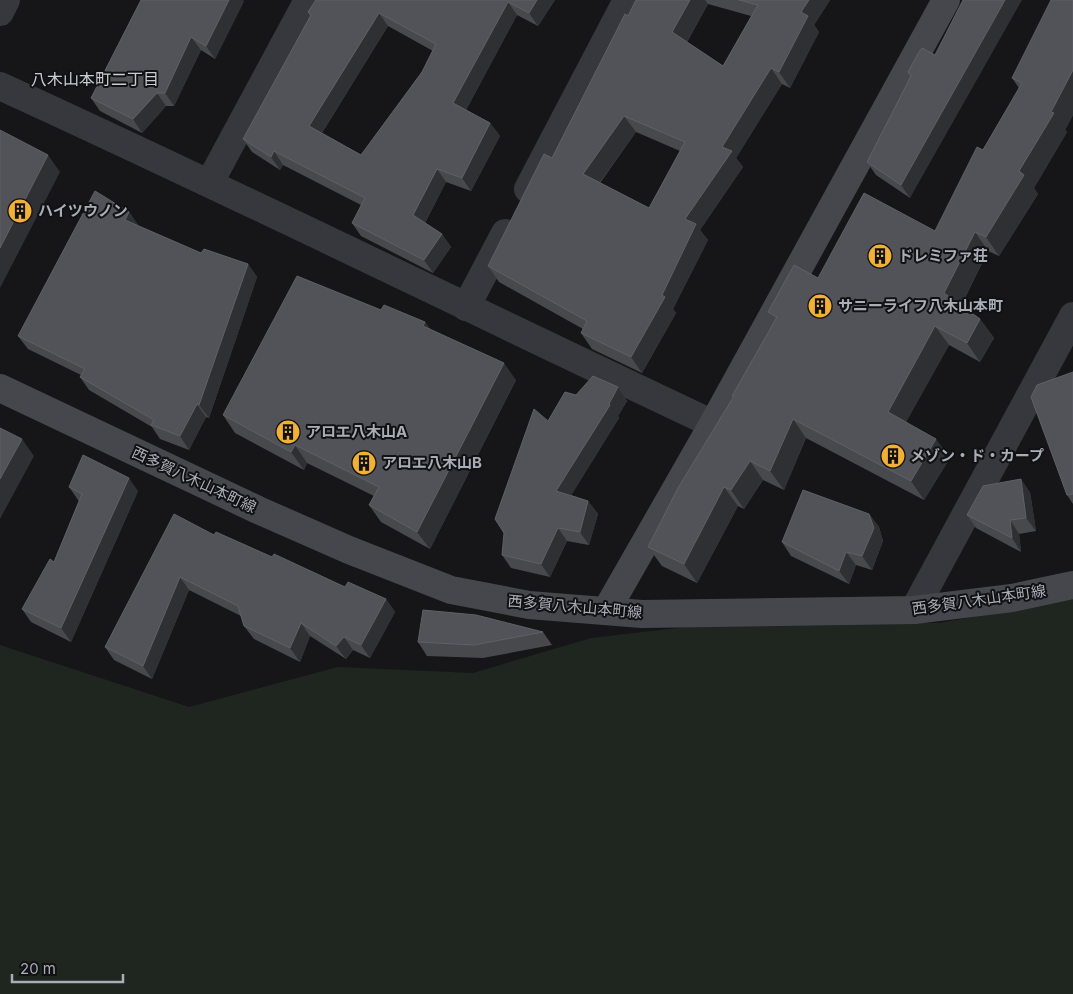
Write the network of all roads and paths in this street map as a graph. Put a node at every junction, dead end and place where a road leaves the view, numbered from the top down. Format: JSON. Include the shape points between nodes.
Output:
{"nodes":[{"id":1,"x":6,"y":0,"type":"edge"},
{"id":2,"x":308,"y":0,"type":"edge"},
{"id":3,"x":627,"y":0,"type":"edge"},
{"id":4,"x":946,"y":0,"type":"edge"},
{"id":5,"x":0,"y":12,"type":"edge"},
{"id":6,"x":0,"y":86,"type":"edge"},
{"id":7,"x":210,"y":182,"type":"junction"},
{"id":8,"x":466,"y":307,"type":"junction"},
{"id":9,"x":1073,"y":316,"type":"edge"},
{"id":10,"x":1063,"y":352,"type":"edge"},
{"id":11,"x":0,"y":388,"type":"edge"},
{"id":12,"x":713,"y":424,"type":"junction"},
{"id":13,"x":1073,"y":586,"type":"edge"},
{"id":14,"x":914,"y":610,"type":"junction"},
{"id":15,"x":606,"y":611,"type":"junction"}],
"edges":[{"from":1,"to":5,"type":"street"},
{"from":2,"to":7,"type":"street"},
{"from":3,"to":8,"type":"street"},
{"from":4,"to":12,"type":"street"},
{"from":6,"to":7,"type":"street"},
{"from":7,"to":8,"type":"street"},
{"from":8,"to":12,"type":"street"},
{"from":9,"to":10,"type":"street"},
{"from":10,"to":14,"type":"street"},
{"from":11,"to":15,"type":"street","name":"西多賀八木山本町線","via":[[258,510],[451,590],[529,606]]},
{"from":12,"to":15,"type":"street"},
{"from":13,"to":14,"type":"street","name":"西多賀八木山本町線","via":[[1012,598]]},
{"from":14,"to":15,"type":"street","name":"西多賀八木山本町線","via":[[642,614]]}]}
